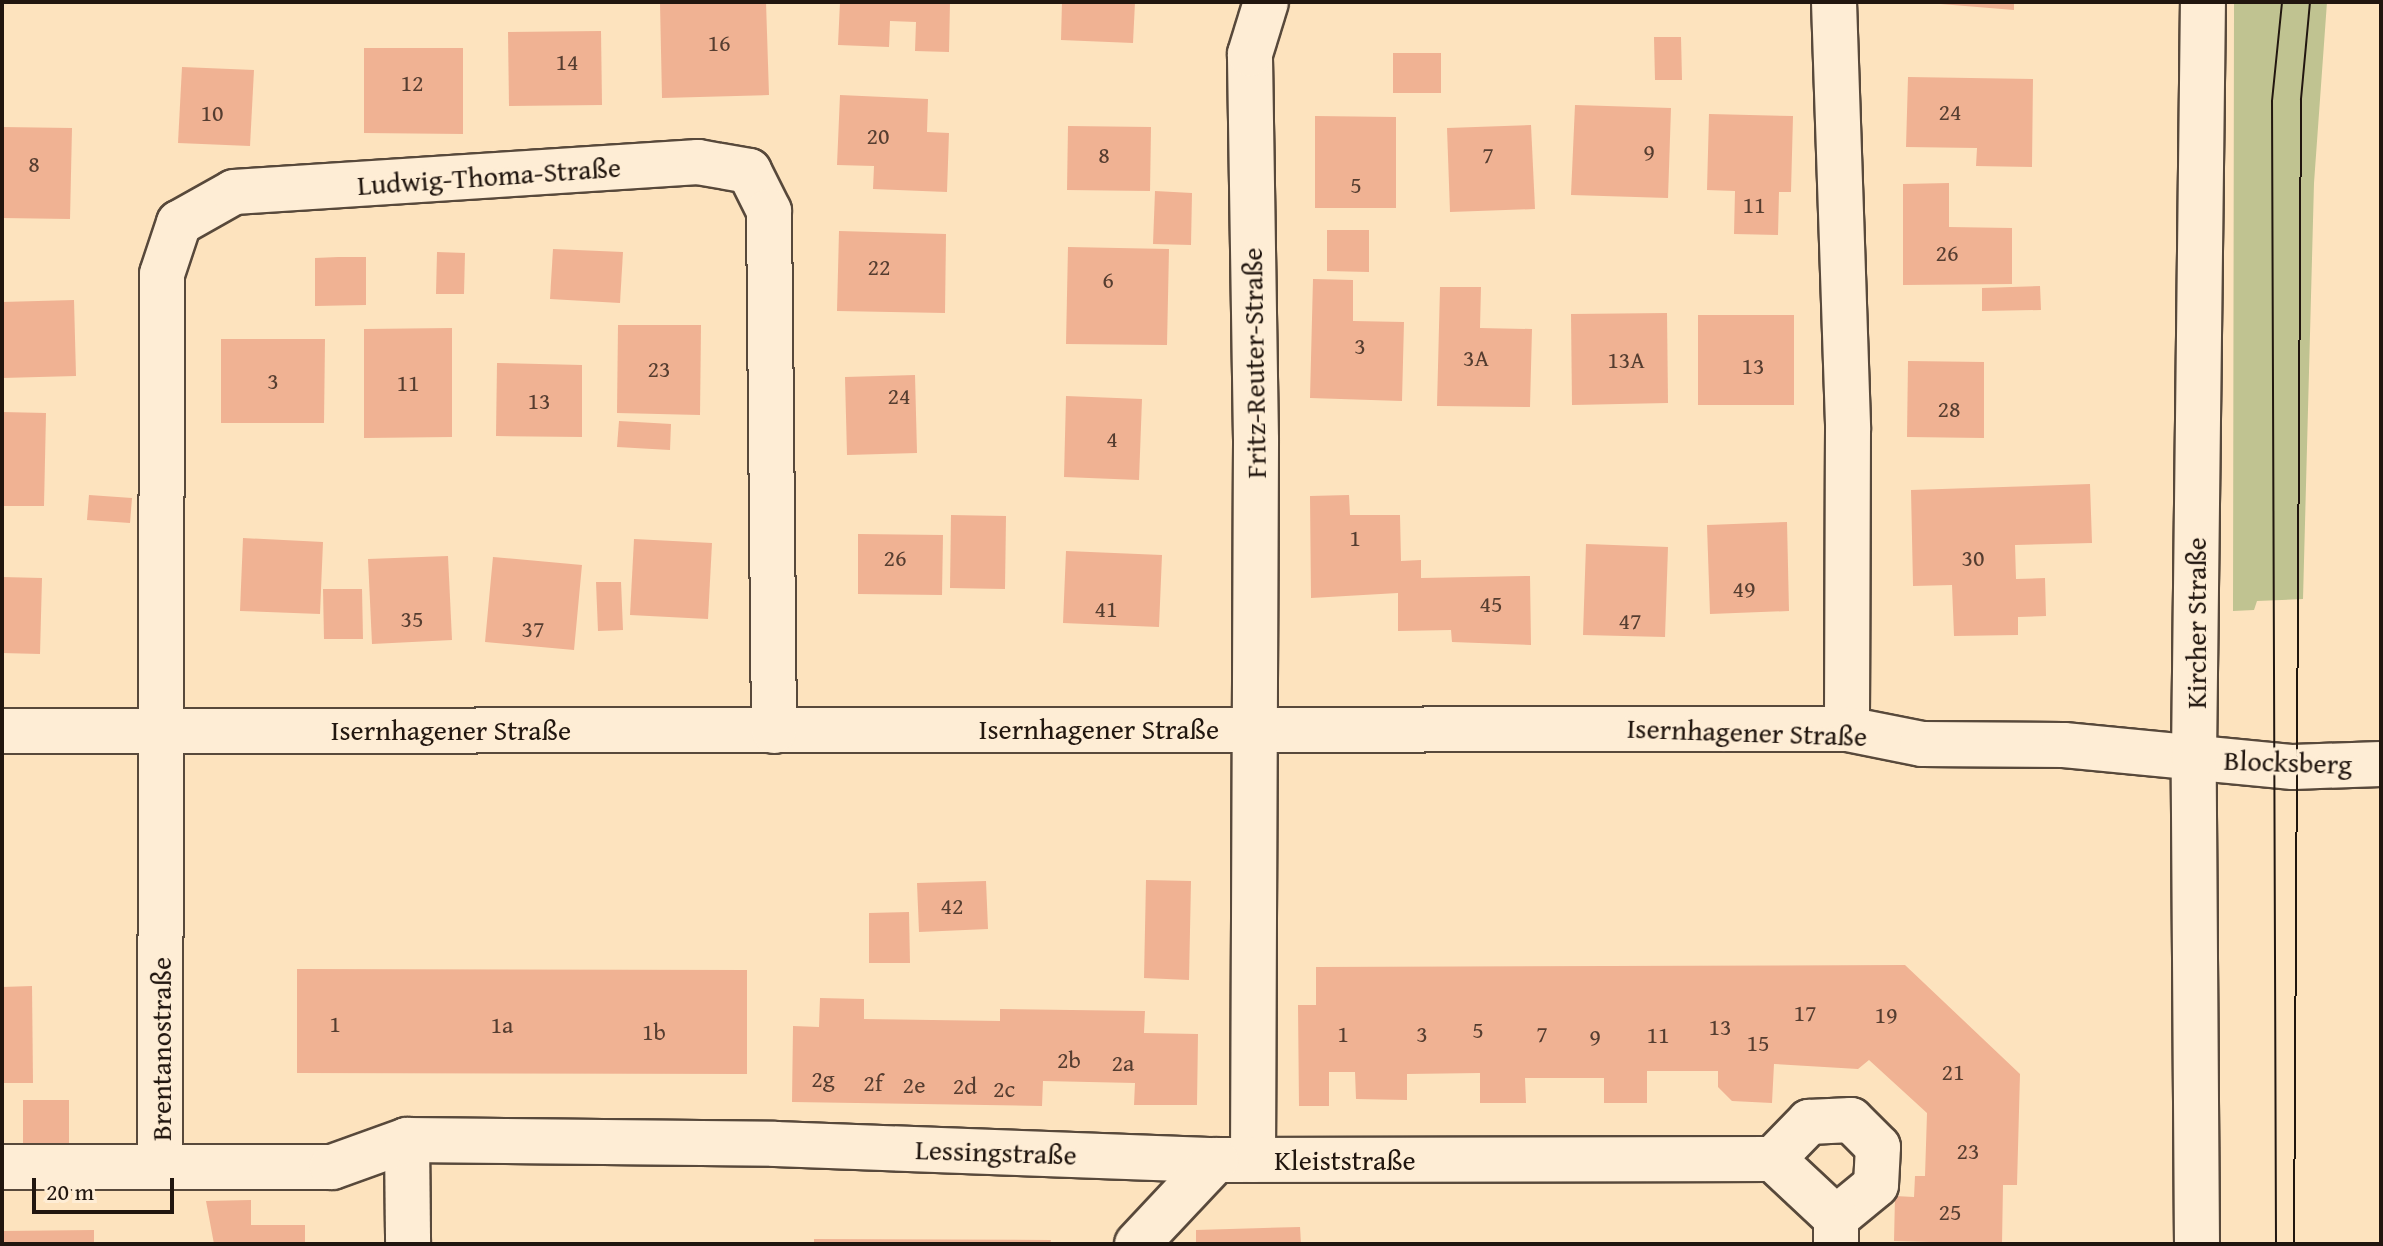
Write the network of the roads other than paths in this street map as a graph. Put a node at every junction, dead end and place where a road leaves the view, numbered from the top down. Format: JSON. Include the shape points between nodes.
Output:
{"nodes":[{"id":1,"x":1266,"y":2,"type":"edge"},
{"id":2,"x":1834,"y":2,"type":"edge"},
{"id":3,"x":2203,"y":2,"type":"edge"},
{"id":4,"x":1255,"y":727,"type":"junction"},
{"id":5,"x":164,"y":728,"type":"junction"},
{"id":6,"x":1847,"y":729,"type":"junction"},
{"id":7,"x":2,"y":731,"type":"edge"},
{"id":8,"x":774,"y":731,"type":"junction"},
{"id":9,"x":2194,"y":757,"type":"junction"},
{"id":10,"x":2381,"y":764,"type":"edge"},
{"id":11,"x":407,"y":1140,"type":"junction"},
{"id":12,"x":775,"y":1144,"type":"joint"},
{"id":13,"x":1773,"y":1159,"type":"junction"},
{"id":14,"x":1235,"y":1160,"type":"junction"},
{"id":15,"x":160,"y":1165,"type":"junction"},
{"id":16,"x":2,"y":1167,"type":"edge"},
{"id":17,"x":1836,"y":1231,"type":"edge"},
{"id":18,"x":408,"y":1244,"type":"edge"},
{"id":19,"x":1137,"y":1244,"type":"edge"},
{"id":20,"x":2197,"y":1244,"type":"edge"}],
"edges":[{"from":1,"to":4,"type":"street","name":"Fritz-Reuter-Straße","via":[[1250,54]]},
{"from":2,"to":6,"type":"street","via":[[1848,430]]},
{"from":3,"to":9,"type":"street","name":"Kircher Straße"},
{"from":4,"to":6,"type":"street","name":"Isernhagener Straße"},
{"from":4,"to":8,"type":"street","name":"Isernhagener Straße"},
{"from":4,"to":14,"type":"street","name":"Kleiststraße"},
{"from":5,"to":7,"type":"street","name":"Isernhagener Straße"},
{"from":5,"to":8,"type":"street","name":"Isernhagener Straße"},
{"from":5,"to":8,"type":"street","name":"Ludwig-Thoma-Straße","via":[[162,274],[179,223],[234,192],[698,162],[749,171],[769,211]]},
{"from":5,"to":15,"type":"street","name":"Brentanostraße"},
{"from":6,"to":9,"type":"street","name":"Isernhagener Straße","via":[[1922,744],[2064,745]]},
{"from":9,"to":10,"type":"street","name":"Blocksberg","via":[[2293,767]]},
{"from":9,"to":20,"type":"street","name":"Kircher Straße"},
{"from":11,"to":12,"type":"street","name":"Brentanostraße"},
{"from":11,"to":15,"type":"street","name":"Brentanostraße","via":[[332,1167]]},
{"from":11,"to":18,"type":"street"},
{"from":12,"to":14,"type":"street","name":"Lessingstraße"},
{"from":13,"to":14,"type":"street","name":"Kleiststraße"},
{"from":13,"to":17,"type":"street"},
{"from":13,"to":17,"type":"street","via":[[1809,1122],[1851,1120],[1878,1147],[1876,1185]]},
{"from":14,"to":19,"type":"street"},
{"from":15,"to":16,"type":"street"}]}
